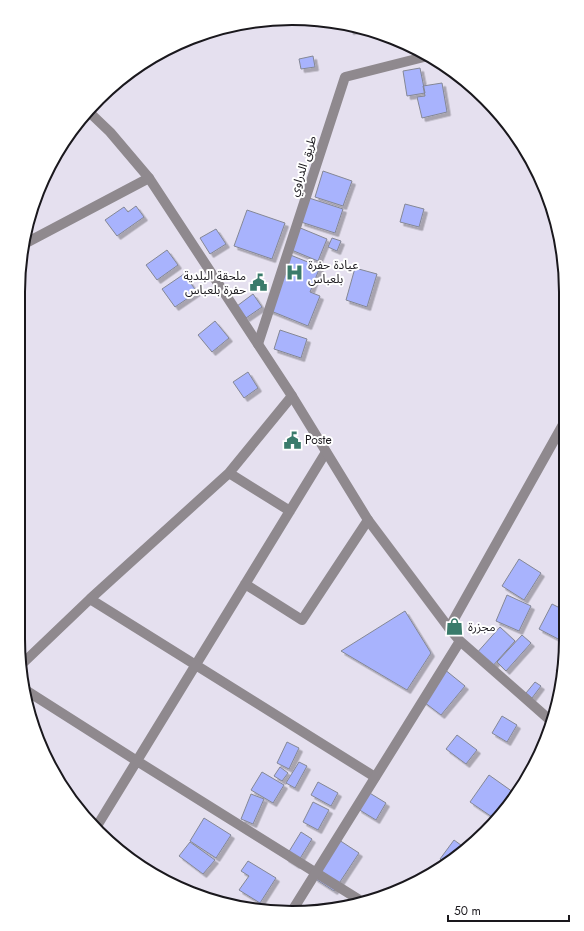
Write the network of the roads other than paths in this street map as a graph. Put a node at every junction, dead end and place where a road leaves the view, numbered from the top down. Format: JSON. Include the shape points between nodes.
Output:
{"nodes":[{"id":1,"x":420,"y":58,"type":"edge"},
{"id":2,"x":92,"y":115,"type":"edge"},
{"id":3,"x":149,"y":178,"type":"junction"},
{"id":4,"x":30,"y":241,"type":"edge"},
{"id":5,"x":258,"y":344,"type":"junction"},
{"id":6,"x":292,"y":396,"type":"junction"},
{"id":7,"x":559,"y":432,"type":"edge"},
{"id":8,"x":326,"y":452,"type":"junction"},
{"id":9,"x":229,"y":473,"type":"junction"},
{"id":10,"x":290,"y":511,"type":"junction"},
{"id":11,"x":368,"y":520,"type":"junction"},
{"id":12,"x":245,"y":584,"type":"junction"},
{"id":13,"x":90,"y":599,"type":"junction"},
{"id":14,"x":449,"y":628,"type":"junction"},
{"id":15,"x":460,"y":641,"type":"junction"},
{"id":16,"x":26,"y":660,"type":"edge"},
{"id":17,"x":196,"y":665,"type":"junction"},
{"id":18,"x":31,"y":694,"type":"edge"},
{"id":19,"x":547,"y":718,"type":"edge"},
{"id":20,"x":137,"y":761,"type":"junction"},
{"id":21,"x":375,"y":777,"type":"junction"},
{"id":22,"x":99,"y":823,"type":"edge"},
{"id":23,"x":316,"y":873,"type":"junction"},
{"id":24,"x":356,"y":898,"type":"edge"},
{"id":25,"x":295,"y":906,"type":"edge"}],
"edges":[{"from":1,"to":5,"type":"street","name":"طريق الدراوي","via":[[345,77]]},
{"from":2,"to":3,"type":"street"},
{"from":3,"to":4,"type":"street"},
{"from":3,"to":5,"type":"street"},
{"from":5,"to":6,"type":"street"},
{"from":6,"to":8,"type":"street"},
{"from":6,"to":9,"type":"street"},
{"from":7,"to":14,"type":"street"},
{"from":8,"to":10,"type":"street"},
{"from":8,"to":11,"type":"street"},
{"from":9,"to":10,"type":"street"},
{"from":9,"to":13,"type":"street"},
{"from":10,"to":12,"type":"street"},
{"from":11,"to":12,"type":"street","via":[[302,620]]},
{"from":11,"to":14,"type":"street"},
{"from":12,"to":17,"type":"street"},
{"from":13,"to":16,"type":"street"},
{"from":13,"to":17,"type":"street"},
{"from":14,"to":15,"type":"street"},
{"from":15,"to":19,"type":"street"},
{"from":15,"to":21,"type":"street"},
{"from":17,"to":20,"type":"street"},
{"from":17,"to":21,"type":"street"},
{"from":18,"to":20,"type":"street"},
{"from":20,"to":22,"type":"street"},
{"from":20,"to":23,"type":"street"},
{"from":21,"to":23,"type":"street"},
{"from":23,"to":24,"type":"street"},
{"from":23,"to":25,"type":"street"}]}
